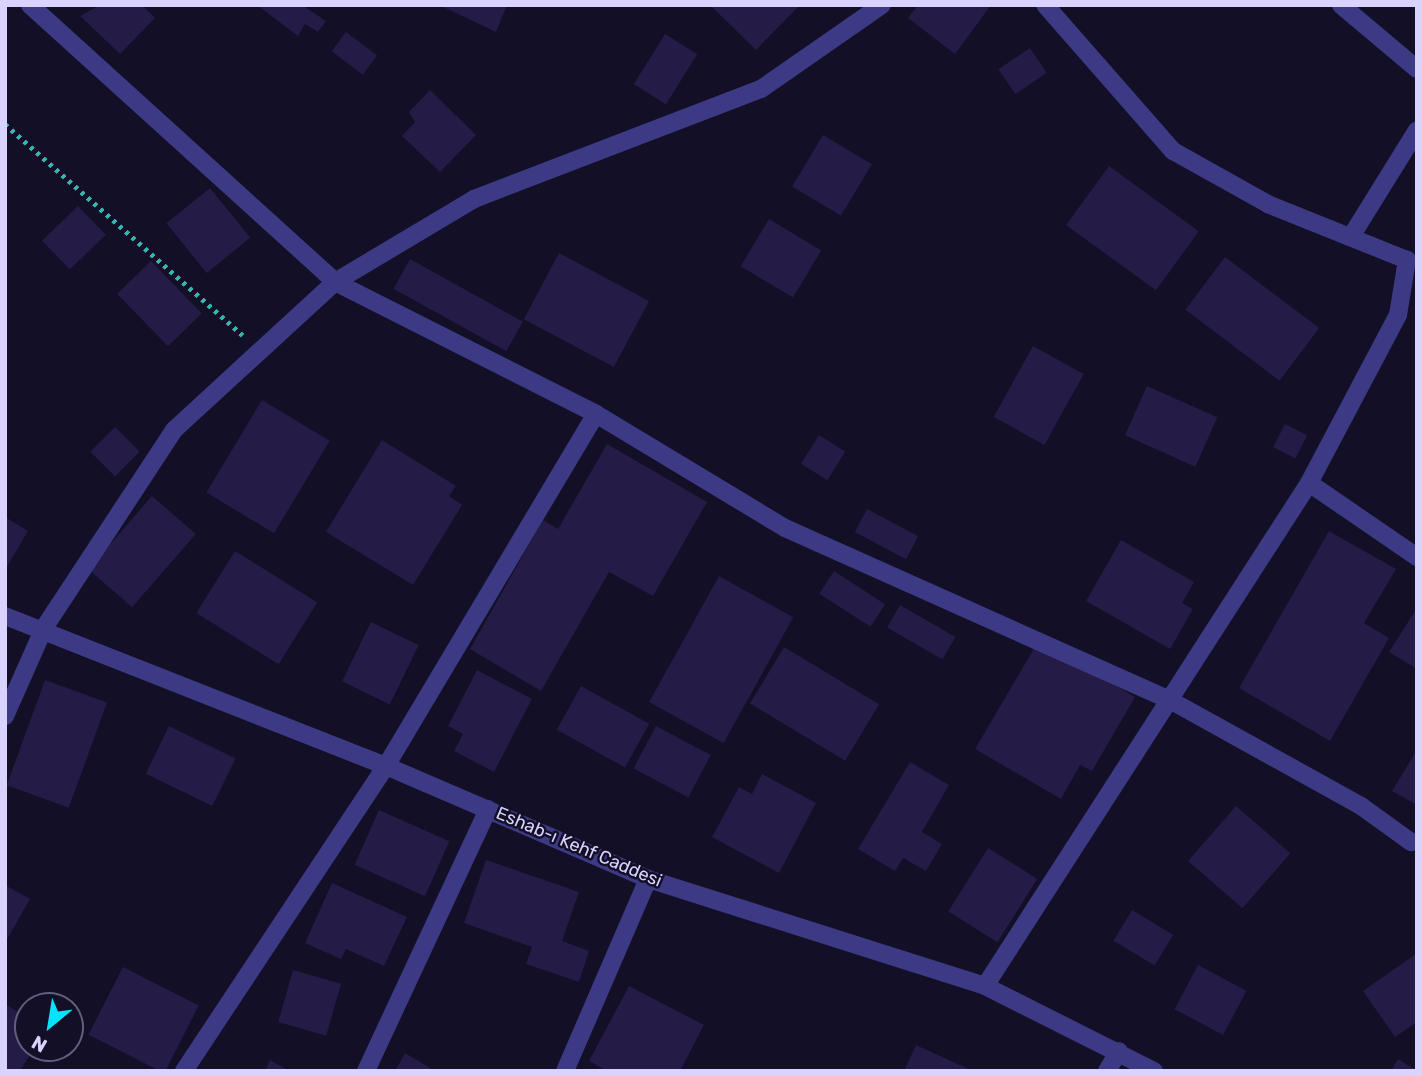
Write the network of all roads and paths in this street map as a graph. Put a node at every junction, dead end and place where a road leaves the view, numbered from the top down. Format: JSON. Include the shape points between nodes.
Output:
{"nodes":[{"id":1,"x":30,"y":5,"type":"edge"},
{"id":2,"x":882,"y":5,"type":"edge"},
{"id":3,"x":1045,"y":5,"type":"edge"},
{"id":4,"x":1341,"y":5,"type":"edge"},
{"id":5,"x":1417,"y":69,"type":"edge"},
{"id":6,"x":5,"y":124,"type":"edge"},
{"id":7,"x":1417,"y":130,"type":"edge"},
{"id":8,"x":1352,"y":235,"type":"junction"},
{"id":9,"x":1412,"y":263,"type":"edge"},
{"id":10,"x":335,"y":282,"type":"junction"},
{"id":11,"x":261,"y":350,"type":"junction"},
{"id":12,"x":596,"y":414,"type":"junction"},
{"id":13,"x":1309,"y":484,"type":"junction"},
{"id":14,"x":1417,"y":557,"type":"edge"},
{"id":15,"x":5,"y":616,"type":"edge"},
{"id":16,"x":44,"y":628,"type":"junction"},
{"id":17,"x":1168,"y":699,"type":"junction"},
{"id":18,"x":5,"y":716,"type":"edge"},
{"id":19,"x":386,"y":766,"type":"junction"},
{"id":20,"x":488,"y":809,"type":"junction"},
{"id":21,"x":1410,"y":842,"type":"dead end"},
{"id":22,"x":648,"y":879,"type":"junction"},
{"id":23,"x":985,"y":986,"type":"junction"},
{"id":24,"x":1119,"y":1051,"type":"junction"},
{"id":25,"x":184,"y":1071,"type":"edge"},
{"id":26,"x":366,"y":1071,"type":"edge"},
{"id":27,"x":565,"y":1071,"type":"edge"},
{"id":28,"x":1107,"y":1071,"type":"edge"},
{"id":29,"x":1154,"y":1071,"type":"edge"}],
"edges":[{"from":1,"to":10,"type":"street"},
{"from":2,"to":10,"type":"street","via":[[761,89],[474,199]]},
{"from":3,"to":8,"type":"street","via":[[1173,151],[1268,204]]},
{"from":4,"to":5,"type":"street"},
{"from":6,"to":11,"type":"path"},
{"from":7,"to":8,"type":"street"},
{"from":8,"to":9,"type":"street"},
{"from":9,"to":13,"type":"street","via":[[1398,315]]},
{"from":10,"to":11,"type":"street"},
{"from":10,"to":12,"type":"street"},
{"from":11,"to":16,"type":"street","via":[[174,430]]},
{"from":12,"to":17,"type":"street","via":[[785,528]]},
{"from":12,"to":19,"type":"street"},
{"from":13,"to":14,"type":"street"},
{"from":13,"to":17,"type":"street"},
{"from":15,"to":16,"type":"street","name":"Eshab-ı Kehf Caddesi"},
{"from":16,"to":18,"type":"street"},
{"from":16,"to":19,"type":"street","name":"Eshab-ı Kehf Caddesi"},
{"from":17,"to":21,"type":"street","via":[[1360,807]]},
{"from":17,"to":23,"type":"street"},
{"from":19,"to":20,"type":"street","name":"Eshab-ı Kehf Caddesi"},
{"from":19,"to":25,"type":"street"},
{"from":20,"to":22,"type":"street","name":"Eshab-ı Kehf Caddesi"},
{"from":20,"to":26,"type":"street"},
{"from":22,"to":23,"type":"street","name":"Eshab-ı Kehf Caddesi"},
{"from":22,"to":27,"type":"street"},
{"from":23,"to":24,"type":"street","name":"Eshab-ı Kehf Caddesi"},
{"from":24,"to":28,"type":"street"},
{"from":24,"to":29,"type":"street","name":"Eshab-ı Kehf Caddesi"}]}
